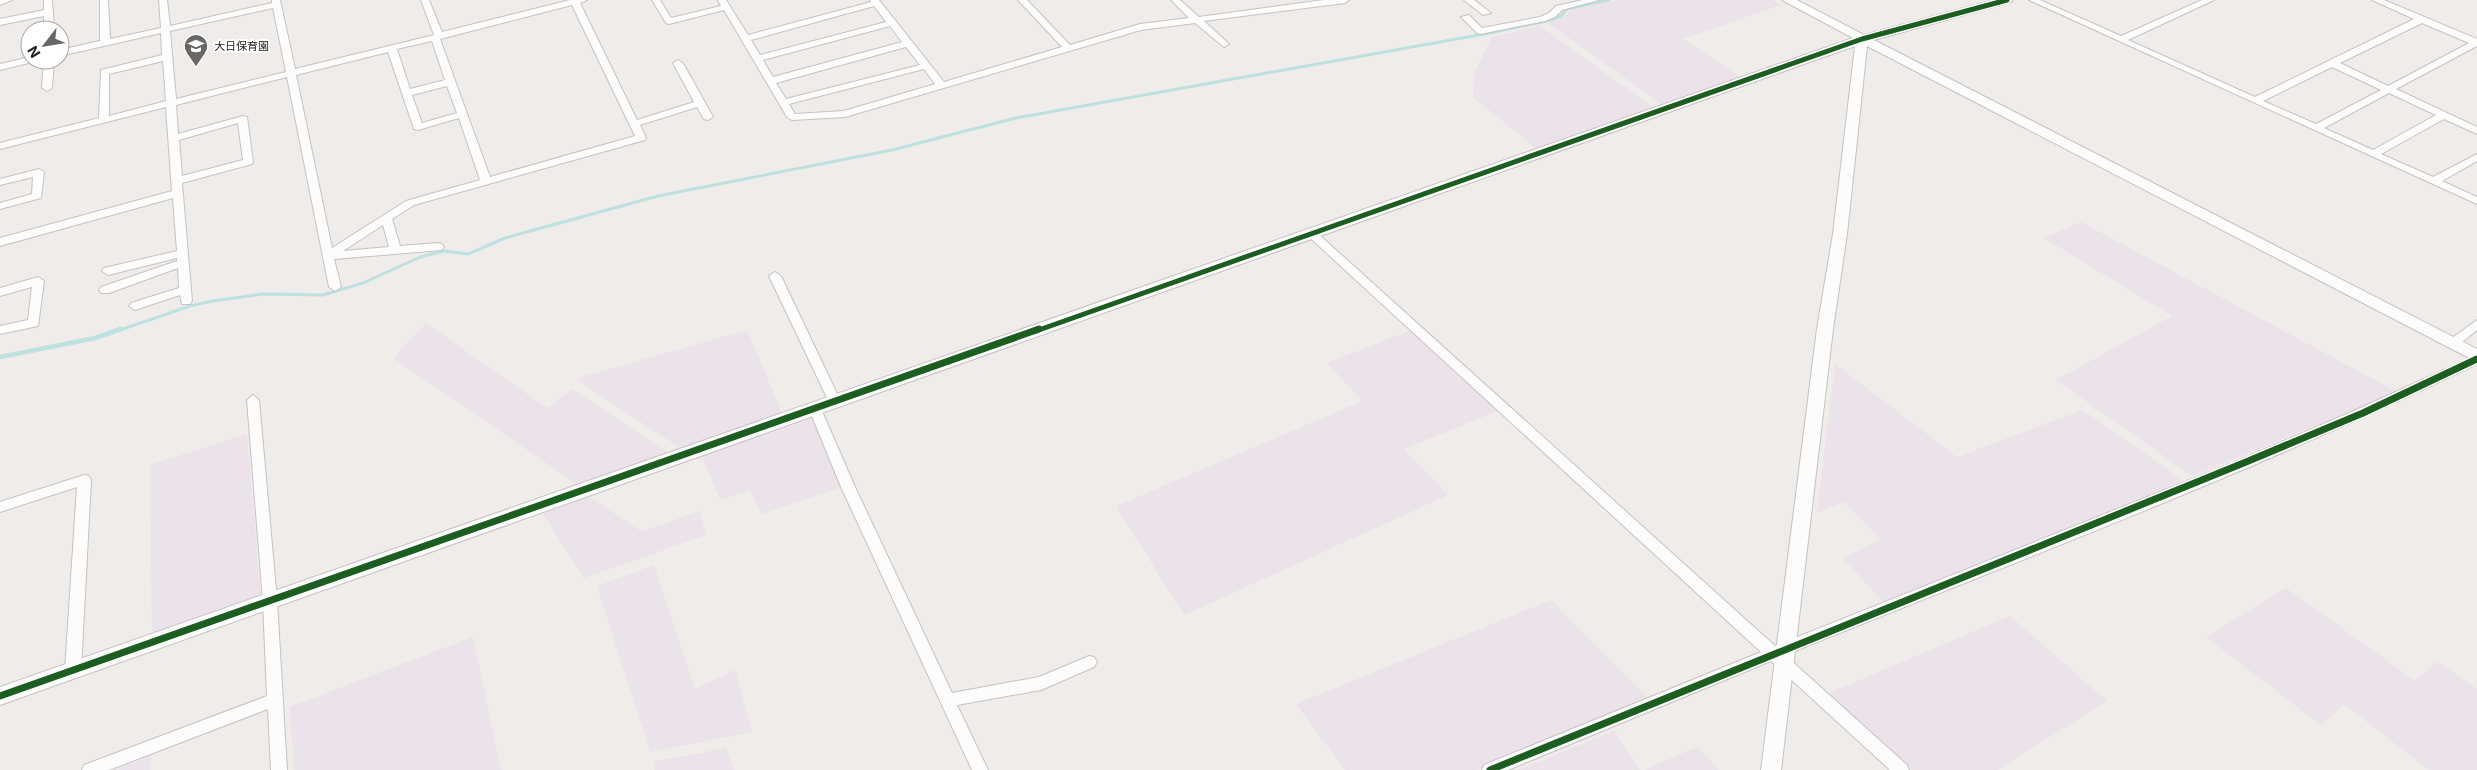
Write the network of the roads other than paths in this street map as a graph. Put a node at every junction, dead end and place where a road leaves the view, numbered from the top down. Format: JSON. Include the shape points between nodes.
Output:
{"nodes":[{"id":1,"x":8,"y":0,"type":"edge"},
{"id":2,"x":48,"y":0,"type":"edge"},
{"id":3,"x":104,"y":0,"type":"edge"},
{"id":4,"x":163,"y":0,"type":"edge"},
{"id":5,"x":425,"y":0,"type":"edge"},
{"id":6,"x":656,"y":0,"type":"edge"},
{"id":7,"x":1022,"y":0,"type":"edge"},
{"id":8,"x":1174,"y":0,"type":"edge"},
{"id":9,"x":1345,"y":0,"type":"edge"},
{"id":10,"x":1468,"y":0,"type":"edge"},
{"id":11,"x":1595,"y":0,"type":"edge"},
{"id":12,"x":1788,"y":0,"type":"edge"},
{"id":13,"x":2007,"y":0,"type":"edge"},
{"id":14,"x":2033,"y":0,"type":"edge"},
{"id":15,"x":2210,"y":0,"type":"edge"},
{"id":16,"x":2376,"y":0,"type":"edge"},
{"id":17,"x":577,"y":1,"type":"edge"},
{"id":18,"x":876,"y":1,"type":"edge"},
{"id":19,"x":1324,"y":1,"type":"edge"},
{"id":20,"x":0,"y":2,"type":"edge"},
{"id":21,"x":276,"y":2,"type":"edge"},
{"id":22,"x":724,"y":4,"type":"edge"},
{"id":23,"x":48,"y":12,"type":"junction"},
{"id":24,"x":1196,"y":19,"type":"junction"},
{"id":25,"x":2422,"y":19,"type":"junction"},
{"id":26,"x":48,"y":20,"type":"edge"},
{"id":27,"x":0,"y":22,"type":"edge"},
{"id":28,"x":892,"y":23,"type":"junction"},
{"id":29,"x":165,"y":30,"type":"junction"},
{"id":30,"x":437,"y":37,"type":"junction"},
{"id":31,"x":745,"y":39,"type":"junction"},
{"id":32,"x":1862,"y":39,"type":"junction"},
{"id":33,"x":2122,"y":39,"type":"junction"},
{"id":34,"x":2477,"y":42,"type":"edge"},
{"id":35,"x":105,"y":43,"type":"junction"},
{"id":36,"x":908,"y":43,"type":"junction"},
{"id":37,"x":1224,"y":44,"type":"dead end"},
{"id":38,"x":392,"y":48,"type":"junction"},
{"id":39,"x":1068,"y":48,"type":"junction"},
{"id":40,"x":70,"y":51,"type":"edge"},
{"id":41,"x":167,"y":57,"type":"junction"},
{"id":42,"x":758,"y":59,"type":"junction"},
{"id":43,"x":20,"y":62,"type":"edge"},
{"id":44,"x":678,"y":63,"type":"dead end"},
{"id":45,"x":2332,"y":63,"type":"junction"},
{"id":46,"x":926,"y":66,"type":"junction"},
{"id":47,"x":0,"y":67,"type":"edge"},
{"id":48,"x":48,"y":70,"type":"edge"},
{"id":49,"x":291,"y":74,"type":"junction"},
{"id":50,"x":771,"y":81,"type":"junction"},
{"id":51,"x":451,"y":82,"type":"junction"},
{"id":52,"x":941,"y":85,"type":"junction"},
{"id":53,"x":47,"y":88,"type":"dead end"},
{"id":54,"x":2388,"y":89,"type":"junction"},
{"id":55,"x":407,"y":93,"type":"junction"},
{"id":56,"x":2257,"y":100,"type":"junction"},
{"id":57,"x":784,"y":102,"type":"junction"},
{"id":58,"x":700,"y":103,"type":"junction"},
{"id":59,"x":171,"y":104,"type":"junction"},
{"id":60,"x":462,"y":114,"type":"junction"},
{"id":61,"x":2444,"y":115,"type":"junction"},
{"id":62,"x":708,"y":116,"type":"dead end"},
{"id":63,"x":104,"y":120,"type":"junction"},
{"id":64,"x":634,"y":124,"type":"junction"},
{"id":65,"x":2317,"y":128,"type":"junction"},
{"id":66,"x":2477,"y":131,"type":"edge"},
{"id":67,"x":174,"y":138,"type":"junction"},
{"id":68,"x":0,"y":146,"type":"edge"},
{"id":69,"x":2373,"y":154,"type":"junction"},
{"id":70,"x":2477,"y":157,"type":"edge"},
{"id":71,"x":178,"y":181,"type":"junction"},
{"id":72,"x":2434,"y":181,"type":"junction"},
{"id":73,"x":0,"y":182,"type":"edge"},
{"id":74,"x":486,"y":182,"type":"junction"},
{"id":75,"x":179,"y":193,"type":"junction"},
{"id":76,"x":2477,"y":201,"type":"edge"},
{"id":77,"x":0,"y":206,"type":"edge"},
{"id":78,"x":386,"y":218,"type":"junction"},
{"id":79,"x":1312,"y":234,"type":"junction"},
{"id":80,"x":0,"y":242,"type":"edge"},
{"id":81,"x":438,"y":248,"type":"dead end"},
{"id":82,"x":396,"y":250,"type":"junction"},
{"id":83,"x":328,"y":256,"type":"junction"},
{"id":84,"x":182,"y":258,"type":"junction"},
{"id":85,"x":108,"y":272,"type":"dead end"},
{"id":86,"x":775,"y":276,"type":"dead end"},
{"id":87,"x":335,"y":287,"type":"dead end"},
{"id":88,"x":105,"y":290,"type":"dead end"},
{"id":89,"x":0,"y":292,"type":"edge"},
{"id":90,"x":136,"y":306,"type":"dead end"},
{"id":91,"x":2477,"y":324,"type":"edge"},
{"id":92,"x":0,"y":330,"type":"edge"},
{"id":93,"x":2452,"y":344,"type":"junction"},
{"id":94,"x":2477,"y":358,"type":"edge"},
{"id":95,"x":253,"y":400,"type":"dead end"},
{"id":96,"x":836,"y":402,"type":"junction"},
{"id":97,"x":815,"y":409,"type":"junction"},
{"id":98,"x":0,"y":507,"type":"edge"},
{"id":99,"x":270,"y":601,"type":"junction"},
{"id":100,"x":1780,"y":655,"type":"junction"},
{"id":101,"x":1090,"y":662,"type":"dead end"},
{"id":102,"x":73,"y":670,"type":"junction"},
{"id":103,"x":0,"y":696,"type":"edge"},
{"id":104,"x":275,"y":700,"type":"junction"},
{"id":105,"x":947,"y":700,"type":"junction"},
{"id":106,"x":90,"y":770,"type":"edge"},
{"id":107,"x":279,"y":770,"type":"edge"},
{"id":108,"x":980,"y":770,"type":"edge"},
{"id":109,"x":1490,"y":770,"type":"edge"},
{"id":110,"x":1771,"y":770,"type":"edge"},
{"id":111,"x":1901,"y":770,"type":"edge"}],
"edges":[{"from":1,"to":20,"type":"street"},
{"from":2,"to":23,"type":"street"},
{"from":3,"to":35,"type":"street"},
{"from":4,"to":29,"type":"street"},
{"from":5,"to":30,"type":"street"},
{"from":6,"to":22,"type":"street","via":[[669,22]]},
{"from":7,"to":39,"type":"street"},
{"from":8,"to":24,"type":"street"},
{"from":9,"to":19,"type":"street"},
{"from":10,"to":11,"type":"street","via":[[1486,13],[1466,17],[1480,32],[1542,19],[1559,8]]},
{"from":12,"to":32,"type":"street"},
{"from":13,"to":32,"type":"street"},
{"from":14,"to":33,"type":"street"},
{"from":15,"to":33,"type":"street"},
{"from":16,"to":25,"type":"street"},
{"from":17,"to":30,"type":"street"},
{"from":17,"to":64,"type":"street"},
{"from":18,"to":28,"type":"street"},
{"from":18,"to":31,"type":"street"},
{"from":19,"to":24,"type":"street"},
{"from":21,"to":29,"type":"street"},
{"from":21,"to":49,"type":"street"},
{"from":22,"to":31,"type":"street"},
{"from":23,"to":26,"type":"street"},
{"from":23,"to":27,"type":"street"},
{"from":24,"to":37,"type":"street"},
{"from":24,"to":39,"type":"street","via":[[1140,27]]},
{"from":25,"to":34,"type":"street"},
{"from":25,"to":45,"type":"street"},
{"from":28,"to":36,"type":"street"},
{"from":28,"to":42,"type":"street"},
{"from":29,"to":35,"type":"street"},
{"from":29,"to":41,"type":"street"},
{"from":30,"to":38,"type":"street"},
{"from":30,"to":51,"type":"street"},
{"from":31,"to":42,"type":"street"},
{"from":32,"to":79,"type":"street"},
{"from":32,"to":93,"type":"street"},
{"from":32,"to":100,"type":"street","via":[[1840,234]]},
{"from":33,"to":56,"type":"street"},
{"from":34,"to":54,"type":"street"},
{"from":35,"to":40,"type":"street"},
{"from":36,"to":46,"type":"street"},
{"from":36,"to":50,"type":"street"},
{"from":38,"to":49,"type":"street"},
{"from":38,"to":55,"type":"street"},
{"from":39,"to":52,"type":"street"},
{"from":41,"to":59,"type":"street"},
{"from":41,"to":63,"type":"street","via":[[104,72]]},
{"from":42,"to":50,"type":"street"},
{"from":43,"to":47,"type":"street"},
{"from":44,"to":58,"type":"street"},
{"from":45,"to":54,"type":"street"},
{"from":45,"to":56,"type":"street"},
{"from":46,"to":52,"type":"street"},
{"from":46,"to":57,"type":"street"},
{"from":48,"to":53,"type":"street"},
{"from":49,"to":59,"type":"street"},
{"from":49,"to":83,"type":"street"},
{"from":50,"to":57,"type":"street"},
{"from":51,"to":55,"type":"street"},
{"from":51,"to":60,"type":"street"},
{"from":52,"to":57,"type":"street","via":[[845,114],[792,117]]},
{"from":54,"to":61,"type":"street"},
{"from":54,"to":65,"type":"street"},
{"from":55,"to":60,"type":"street","via":[[418,127]]},
{"from":56,"to":65,"type":"street"},
{"from":58,"to":62,"type":"street"},
{"from":58,"to":64,"type":"street"},
{"from":59,"to":63,"type":"street"},
{"from":59,"to":67,"type":"street"},
{"from":60,"to":74,"type":"street"},
{"from":61,"to":66,"type":"street"},
{"from":61,"to":69,"type":"street"},
{"from":63,"to":68,"type":"street"},
{"from":64,"to":74,"type":"street","via":[[642,138]]},
{"from":65,"to":69,"type":"street"},
{"from":67,"to":71,"type":"street"},
{"from":67,"to":71,"type":"street","via":[[243,119],[248,162]]},
{"from":69,"to":72,"type":"street"},
{"from":70,"to":72,"type":"street"},
{"from":71,"to":75,"type":"street"},
{"from":72,"to":76,"type":"street"},
{"from":73,"to":77,"type":"street","via":[[39,172],[37,196]]},
{"from":74,"to":78,"type":"street","via":[[410,203]]},
{"from":75,"to":80,"type":"street"},
{"from":75,"to":84,"type":"street"},
{"from":78,"to":82,"type":"street"},
{"from":78,"to":83,"type":"street"},
{"from":79,"to":96,"type":"street"},
{"from":79,"to":100,"type":"street"},
{"from":81,"to":82,"type":"street"},
{"from":82,"to":83,"type":"street"},
{"from":83,"to":87,"type":"street"},
{"from":84,"to":85,"type":"street"},
{"from":84,"to":88,"type":"street"},
{"from":84,"to":90,"type":"street","via":[[185,295]]},
{"from":86,"to":96,"type":"street"},
{"from":89,"to":92,"type":"street","via":[[38,281],[34,323]]},
{"from":91,"to":93,"type":"street"},
{"from":93,"to":94,"type":"street"},
{"from":94,"to":100,"type":"street","via":[[2407,394],[2196,484]]},
{"from":95,"to":99,"type":"street"},
{"from":96,"to":97,"type":"street"},
{"from":97,"to":99,"type":"street"},
{"from":97,"to":105,"type":"street"},
{"from":98,"to":102,"type":"street","via":[[84,480]]},
{"from":99,"to":102,"type":"street"},
{"from":99,"to":104,"type":"street"},
{"from":100,"to":109,"type":"street"},
{"from":100,"to":110,"type":"street"},
{"from":100,"to":111,"type":"street"},
{"from":101,"to":105,"type":"street","via":[[1041,684]]},
{"from":102,"to":103,"type":"street"},
{"from":104,"to":106,"type":"street"},
{"from":104,"to":107,"type":"street"},
{"from":105,"to":108,"type":"street"}]}
